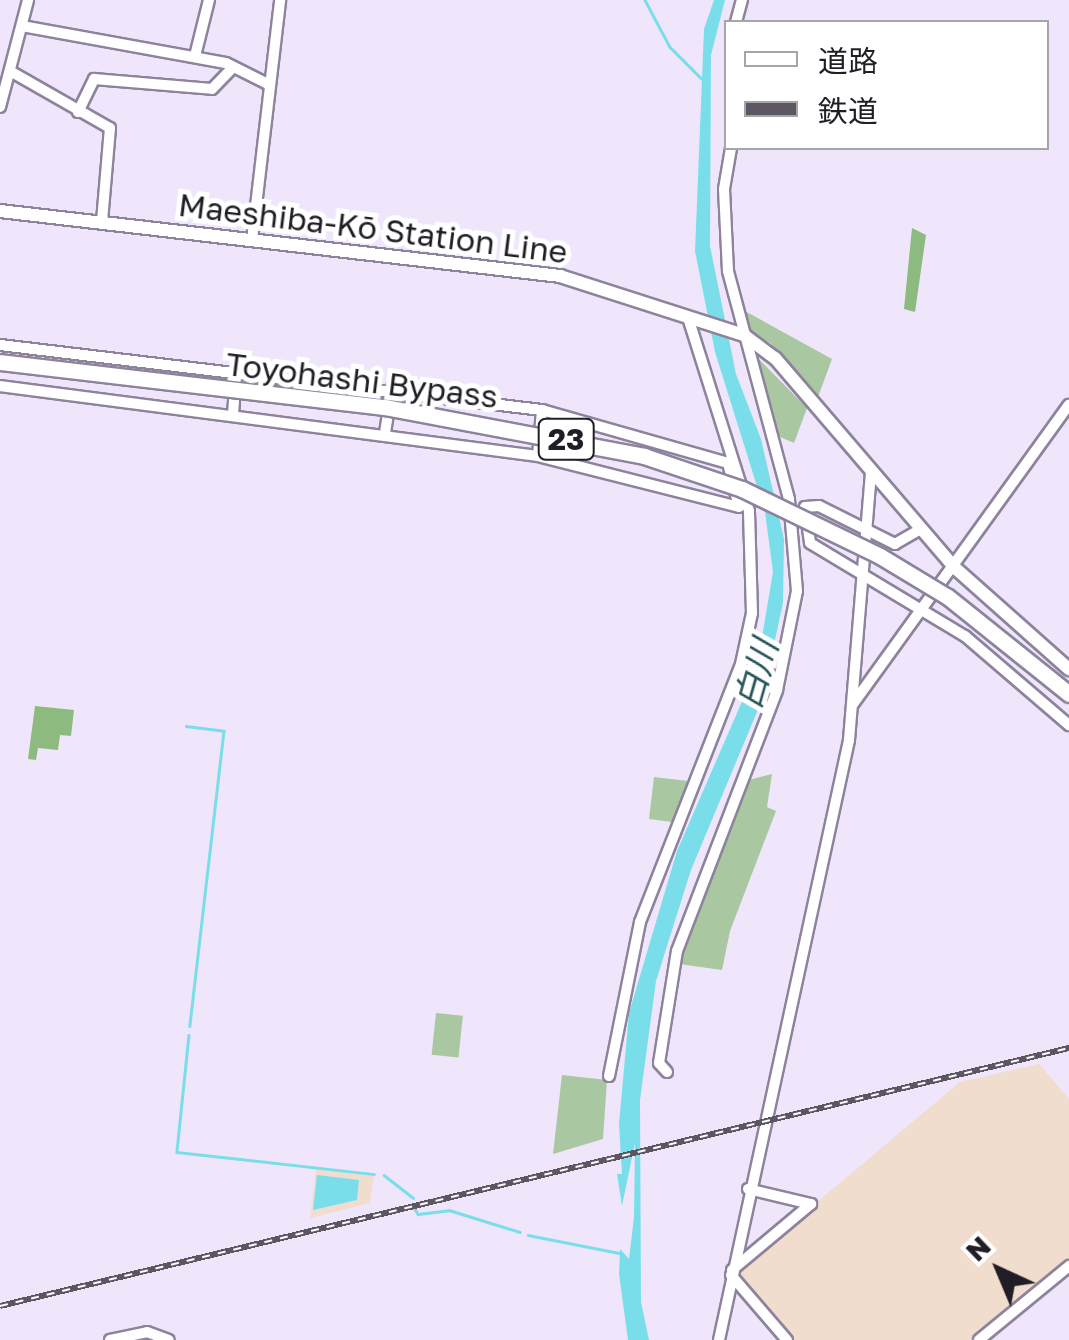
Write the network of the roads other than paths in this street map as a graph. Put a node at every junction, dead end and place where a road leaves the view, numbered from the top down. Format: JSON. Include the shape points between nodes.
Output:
{"nodes":[{"id":1,"x":28,"y":0,"type":"edge"},
{"id":2,"x":209,"y":0,"type":"edge"},
{"id":3,"x":280,"y":0,"type":"edge"},
{"id":4,"x":22,"y":26,"type":"junction"},
{"id":5,"x":194,"y":56,"type":"junction"},
{"id":6,"x":233,"y":67,"type":"junction"},
{"id":7,"x":10,"y":71,"type":"junction"},
{"id":8,"x":270,"y":85,"type":"junction"},
{"id":9,"x":0,"y":108,"type":"edge"},
{"id":10,"x":78,"y":112,"type":"junction"},
{"id":11,"x":731,"y":150,"type":"edge"},
{"id":12,"x":0,"y":211,"type":"edge"},
{"id":13,"x":102,"y":222,"type":"junction"},
{"id":14,"x":252,"y":240,"type":"junction"},
{"id":15,"x":691,"y":319,"type":"junction"},
{"id":16,"x":742,"y":335,"type":"junction"},
{"id":17,"x":0,"y":345,"type":"edge"},
{"id":18,"x":0,"y":359,"type":"edge"},
{"id":19,"x":236,"y":371,"type":"junction"},
{"id":20,"x":0,"y":386,"type":"edge"},
{"id":21,"x":392,"y":388,"type":"junction"},
{"id":22,"x":1069,"y":405,"type":"edge"},
{"id":23,"x":542,"y":410,"type":"junction"},
{"id":24,"x":232,"y":416,"type":"junction"},
{"id":25,"x":385,"y":433,"type":"junction"},
{"id":26,"x":699,"y":453,"type":"junction"},
{"id":27,"x":538,"y":456,"type":"junction"},
{"id":28,"x":871,"y":473,"type":"junction"},
{"id":29,"x":694,"y":496,"type":"junction"},
{"id":30,"x":866,"y":530,"type":"junction"},
{"id":31,"x":919,"y":530,"type":"junction"},
{"id":32,"x":954,"y":567,"type":"junction"},
{"id":33,"x":862,"y":570,"type":"junction"},
{"id":34,"x":922,"y":608,"type":"junction"},
{"id":35,"x":1069,"y":669,"type":"edge"},
{"id":36,"x":1069,"y":685,"type":"edge"},
{"id":37,"x":1069,"y":694,"type":"edge"},
{"id":38,"x":853,"y":704,"type":"junction"},
{"id":39,"x":1069,"y":724,"type":"edge"},
{"id":40,"x":667,"y":1072,"type":"dead end"},
{"id":41,"x":610,"y":1076,"type":"dead end"},
{"id":42,"x":748,"y":1189,"type":"junction"},
{"id":43,"x":1069,"y":1266,"type":"edge"},
{"id":44,"x":731,"y":1272,"type":"junction"},
{"id":45,"x":110,"y":1340,"type":"edge"},
{"id":46,"x":168,"y":1340,"type":"edge"},
{"id":47,"x":719,"y":1340,"type":"edge"},
{"id":48,"x":787,"y":1340,"type":"edge"},
{"id":49,"x":979,"y":1340,"type":"edge"}],
"edges":[{"from":1,"to":4,"type":"street"},
{"from":2,"to":5,"type":"street"},
{"from":3,"to":8,"type":"street"},
{"from":4,"to":5,"type":"street"},
{"from":4,"to":7,"type":"street"},
{"from":5,"to":6,"type":"street"},
{"from":6,"to":8,"type":"street"},
{"from":6,"to":10,"type":"street","via":[[212,89],[94,79]]},
{"from":7,"to":9,"type":"street"},
{"from":7,"to":10,"type":"street"},
{"from":8,"to":14,"type":"street"},
{"from":10,"to":13,"type":"street","via":[[110,128]]},
{"from":11,"to":16,"type":"street","via":[[724,189],[728,271]]},
{"from":12,"to":13,"type":"main road","name":"Maeshiba-Kō Station Line"},
{"from":13,"to":14,"type":"main road","name":"Maeshiba-Kō Station Line"},
{"from":14,"to":15,"type":"main road","name":"Maeshiba-Kō Station Line","via":[[560,276]]},
{"from":15,"to":16,"type":"main road","name":"Maeshiba-Kō Station Line"},
{"from":15,"to":41,"type":"street","via":[[749,511],[752,613],[741,664],[640,922]]},
{"from":16,"to":28,"type":"main road","name":"Maeshiba-Kō Station Line","via":[[776,358]]},
{"from":16,"to":40,"type":"street","via":[[789,499],[797,568],[794,621],[777,690],[676,951],[659,1063]]},
{"from":17,"to":19,"type":"street"},
{"from":18,"to":36,"type":"highway","name":"Toyohashi Bypass","number":"23","bridge":true,"via":[[386,401],[648,450],[746,485],[883,550],[952,592]]},
{"from":18,"to":37,"type":"highway","name":"Toyohashi Bypass","number":"23","bridge":true,"via":[[403,410],[644,456],[742,490],[880,556],[948,597]]},
{"from":19,"to":21,"type":"street"},
{"from":19,"to":24,"type":"street"},
{"from":20,"to":24,"type":"street"},
{"from":21,"to":23,"type":"street"},
{"from":21,"to":25,"type":"street"},
{"from":22,"to":32,"type":"street"},
{"from":23,"to":26,"type":"street"},
{"from":23,"to":27,"type":"street"},
{"from":24,"to":25,"type":"street"},
{"from":25,"to":27,"type":"street"},
{"from":26,"to":29,"type":"street"},
{"from":26,"to":29,"type":"street","via":[[728,464],[738,507]]},
{"from":27,"to":29,"type":"street"},
{"from":28,"to":30,"type":"street"},
{"from":28,"to":31,"type":"main road","name":"Maeshiba-Kō Station Line"},
{"from":30,"to":31,"type":"street","via":[[895,544]]},
{"from":30,"to":33,"type":"street"},
{"from":30,"to":33,"type":"street","via":[[819,506],[806,507],[810,543]]},
{"from":31,"to":32,"type":"main road","name":"Maeshiba-Kō Station Line"},
{"from":32,"to":34,"type":"street"},
{"from":32,"to":35,"type":"main road","name":"Maeshiba-Kō Station Line"},
{"from":33,"to":34,"type":"street"},
{"from":33,"to":38,"type":"street"},
{"from":34,"to":38,"type":"street"},
{"from":34,"to":39,"type":"street","via":[[1005,667]]},
{"from":38,"to":42,"type":"street","via":[[805,952]]},
{"from":42,"to":44,"type":"street"},
{"from":42,"to":44,"type":"street","via":[[811,1204]]},
{"from":43,"to":49,"type":"street"},
{"from":44,"to":47,"type":"street"},
{"from":44,"to":48,"type":"street"},
{"from":45,"to":46,"type":"street","via":[[148,1332]]}]}
